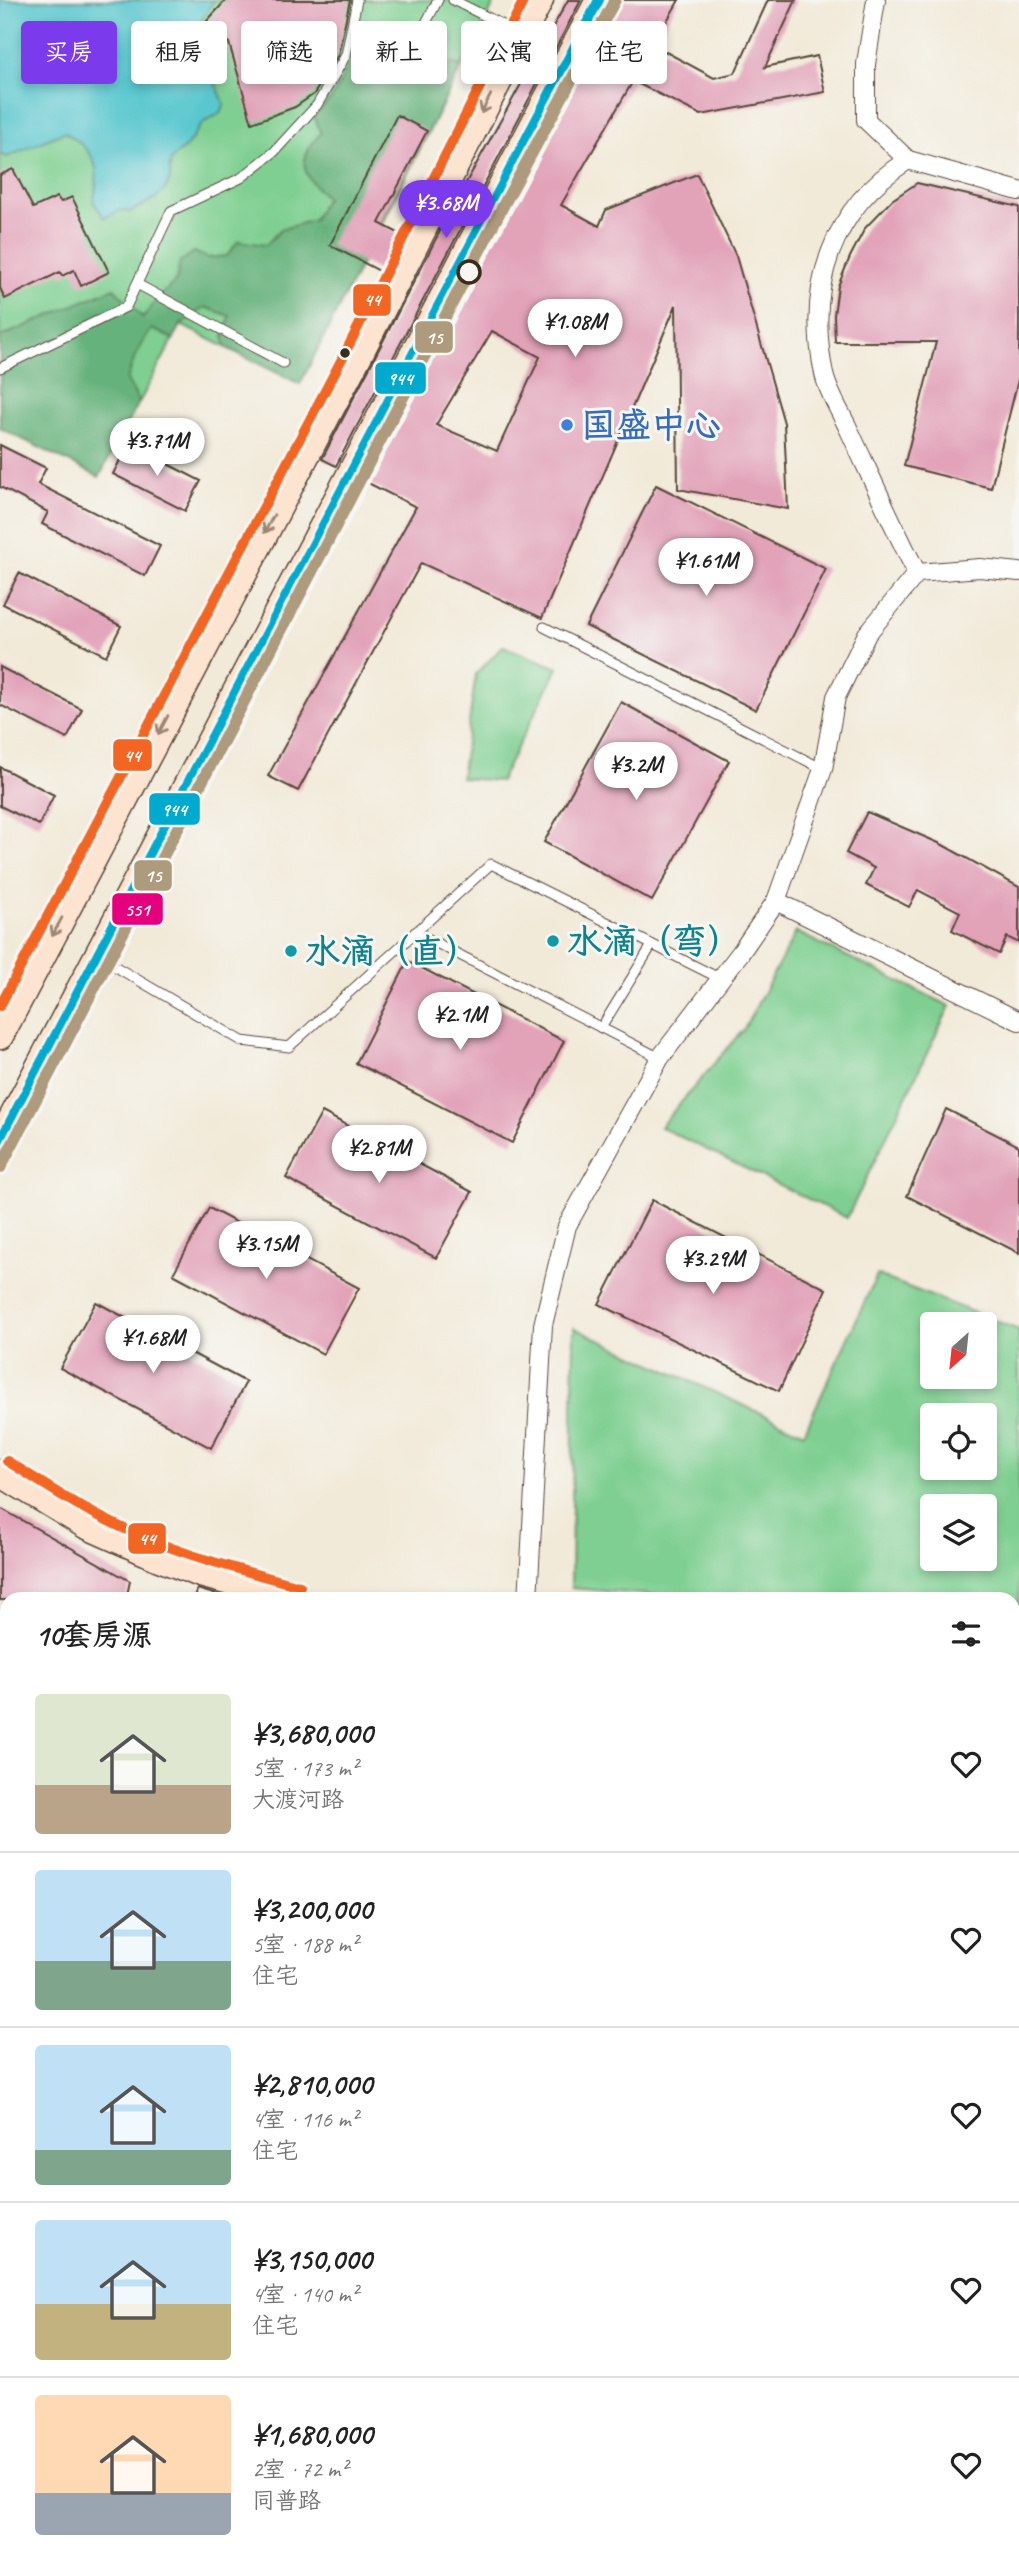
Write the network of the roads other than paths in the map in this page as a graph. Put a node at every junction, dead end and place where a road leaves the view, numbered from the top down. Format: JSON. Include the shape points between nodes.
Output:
{"nodes":[{"id":1,"x":357,"y":0,"type":"edge"},
{"id":2,"x":438,"y":0,"type":"edge"},
{"id":3,"x":453,"y":0,"type":"edge"},
{"id":4,"x":540,"y":0,"type":"edge"},
{"id":5,"x":599,"y":0,"type":"edge"},
{"id":6,"x":876,"y":0,"type":"edge"},
{"id":7,"x":354,"y":21,"type":"edge"},
{"id":8,"x":427,"y":21,"type":"edge"},
{"id":9,"x":496,"y":21,"type":"edge"},
{"id":10,"x":529,"y":21,"type":"edge"},
{"id":11,"x":351,"y":36,"type":"edge"},
{"id":12,"x":497,"y":84,"type":"edge"},
{"id":13,"x":908,"y":160,"type":"junction"},
{"id":14,"x":1019,"y":191,"type":"edge"},
{"id":15,"x":137,"y":284,"type":"junction"},
{"id":16,"x":283,"y":363,"type":"dead end"},
{"id":17,"x":0,"y":368,"type":"edge"},
{"id":18,"x":917,"y":572,"type":"junction"},
{"id":19,"x":1019,"y":572,"type":"edge"},
{"id":20,"x":544,"y":627,"type":"dead end"},
{"id":21,"x":823,"y":769,"type":"junction"},
{"id":22,"x":776,"y":901,"type":"junction"},
{"id":23,"x":415,"y":932,"type":"junction"},
{"id":24,"x":652,"y":945,"type":"junction"},
{"id":25,"x":97,"y":956,"type":"junction"},
{"id":26,"x":721,"y":979,"type":"junction"},
{"id":27,"x":1019,"y":1021,"type":"edge"},
{"id":28,"x":601,"y":1028,"type":"junction"},
{"id":29,"x":0,"y":1036,"type":"edge"},
{"id":30,"x":660,"y":1058,"type":"junction"},
{"id":31,"x":0,"y":1141,"type":"edge"},
{"id":32,"x":0,"y":1473,"type":"edge"},
{"id":33,"x":267,"y":1592,"type":"edge"},
{"id":34,"x":528,"y":1592,"type":"edge"}],
"edges":[{"from":1,"to":7,"type":"lane"},
{"from":2,"to":8,"type":"lane"},
{"from":3,"to":9,"type":"lane"},
{"from":4,"to":10,"type":"main road"},
{"from":5,"to":25,"type":"main road"},
{"from":6,"to":13,"type":"street","via":[[866,64],[866,120]]},
{"from":11,"to":15,"type":"lane","via":[[346,55],[317,105],[274,152],[242,178],[171,211]]},
{"from":12,"to":29,"type":"main road","one_way":true},
{"from":13,"to":14,"type":"street"},
{"from":13,"to":18,"type":"street","via":[[884,175],[842,223],[824,267],[818,320],[824,376]]},
{"from":15,"to":16,"type":"lane"},
{"from":15,"to":17,"type":"lane","via":[[127,307]]},
{"from":18,"to":19,"type":"street","via":[[981,568]]},
{"from":18,"to":21,"type":"street","via":[[866,634],[835,698]]},
{"from":20,"to":21,"type":"lane"},
{"from":21,"to":22,"type":"street"},
{"from":22,"to":26,"type":"street"},
{"from":22,"to":27,"type":"street"},
{"from":23,"to":24,"type":"lane","via":[[491,864]]},
{"from":23,"to":25,"type":"lane","via":[[289,1047],[242,1041]]},
{"from":23,"to":28,"type":"lane"},
{"from":24,"to":26,"type":"lane"},
{"from":24,"to":28,"type":"lane"},
{"from":25,"to":31,"type":"main road"},
{"from":26,"to":30,"type":"street"},
{"from":28,"to":30,"type":"lane"},
{"from":30,"to":34,"type":"street","via":[[567,1226],[543,1325]]},
{"from":32,"to":33,"type":"main road","via":[[85,1525],[159,1558]]}]}
